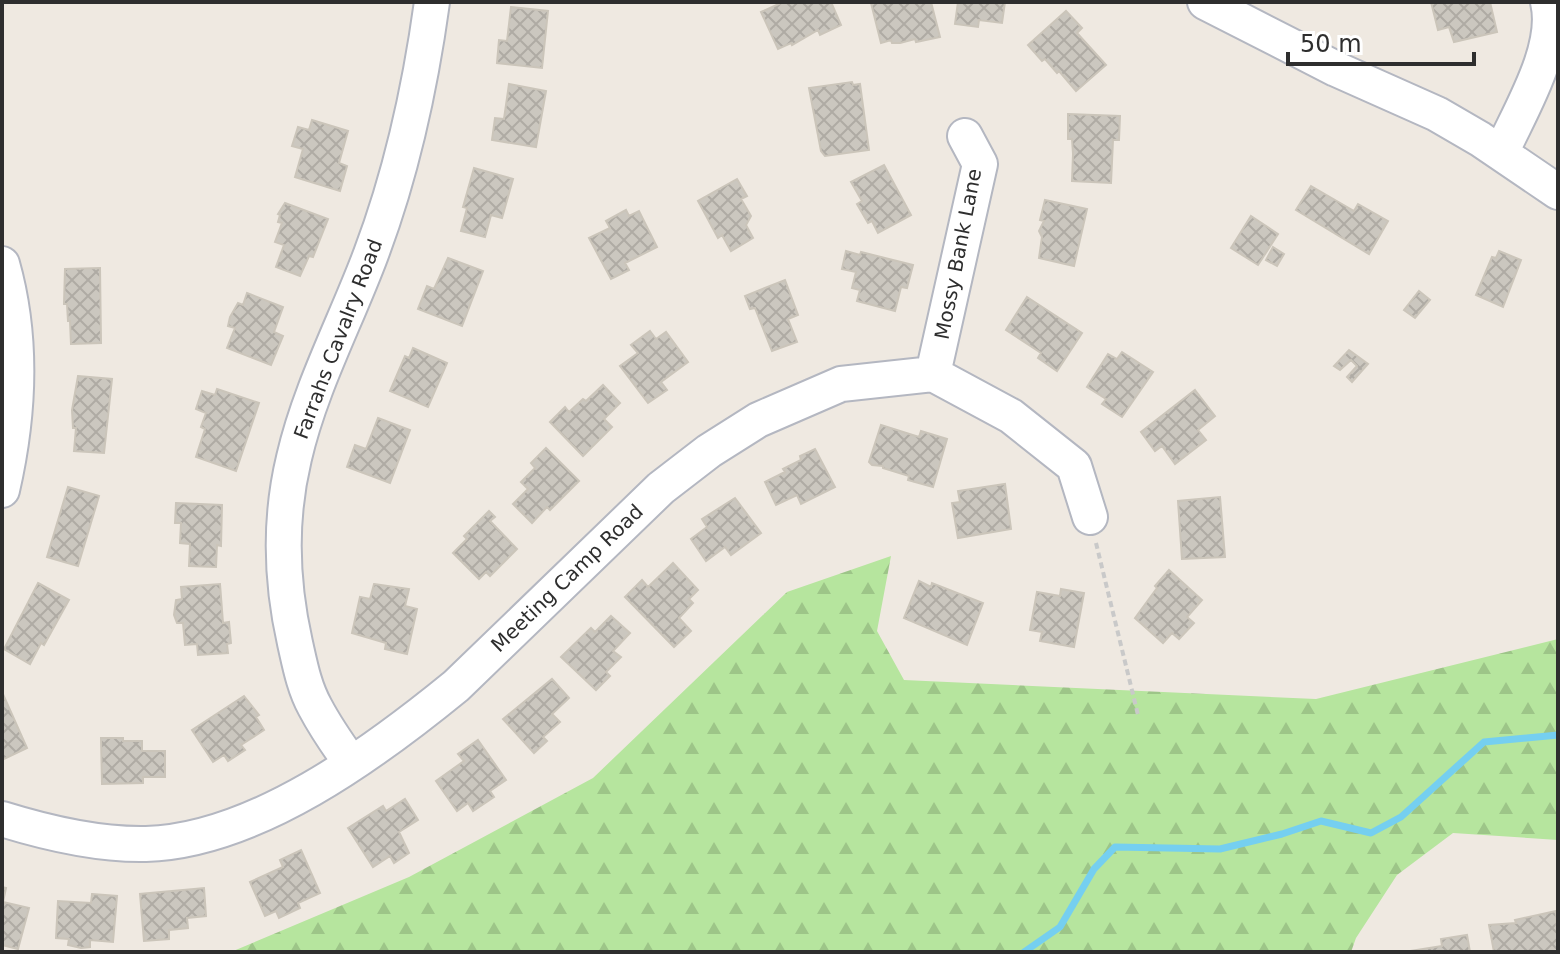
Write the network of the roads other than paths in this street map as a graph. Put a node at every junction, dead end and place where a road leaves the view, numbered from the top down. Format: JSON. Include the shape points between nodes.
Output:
{"nodes":[{"id":1,"x":432,"y":2,"type":"edge"},
{"id":2,"x":1205,"y":2,"type":"edge"},
{"id":3,"x":1548,"y":2,"type":"edge"},
{"id":4,"x":965,"y":136,"type":"dead end"},
{"id":5,"x":1501,"y":153,"type":"junction"},
{"id":6,"x":1558,"y":192,"type":"edge"},
{"id":7,"x":2,"y":264,"type":"edge"},
{"id":8,"x":933,"y":374,"type":"junction"},
{"id":9,"x":2,"y":490,"type":"edge"},
{"id":10,"x":1090,"y":517,"type":"road end"},
{"id":11,"x":351,"y":763,"type":"junction"},
{"id":12,"x":2,"y":819,"type":"edge"}],
"edges":[{"from":1,"to":11,"type":"street","name":"Farrahs Cavalry Road","via":[[404,157],[306,418],[283,531],[287,606],[301,671],[314,706]]},
{"from":2,"to":5,"type":"street","via":[[1437,114]]},
{"from":3,"to":5,"type":"street","via":[[1552,19],[1536,78]]},
{"from":4,"to":8,"type":"street","name":"Mossy Bank Lane","via":[[980,164]]},
{"from":5,"to":6,"type":"street"},
{"from":7,"to":9,"type":"street","via":[[16,357],[15,411]]},
{"from":8,"to":10,"type":"street","via":[[1011,416],[1074,466]]},
{"from":8,"to":11,"type":"street","name":"Meeting Camp Road","via":[[841,384],[758,420],[709,451],[661,488],[456,686]]},
{"from":11,"to":12,"type":"street","name":"Meeting Camp Road","via":[[264,815],[171,842],[114,842]]}]}
